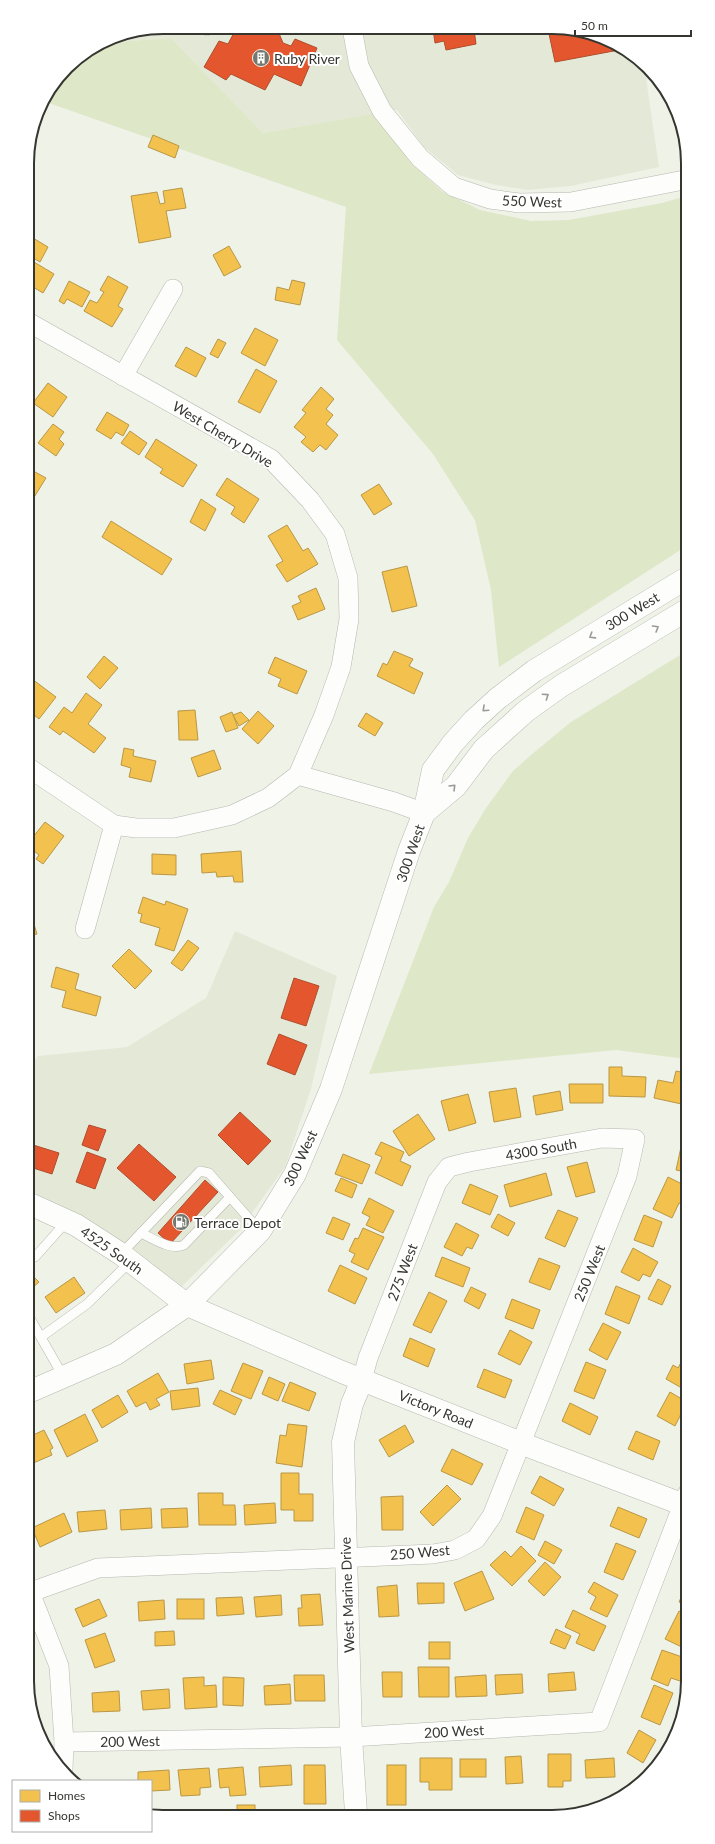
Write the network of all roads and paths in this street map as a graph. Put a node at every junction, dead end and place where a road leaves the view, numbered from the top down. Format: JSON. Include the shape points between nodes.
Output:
{"nodes":[{"id":1,"x":353,"y":34,"type":"edge"},
{"id":2,"x":681,"y":181,"type":"edge"},
{"id":3,"x":173,"y":289,"type":"dead end"},
{"id":4,"x":34,"y":325,"type":"edge"},
{"id":5,"x":123,"y":376,"type":"junction"},
{"id":6,"x":681,"y":581,"type":"edge"},
{"id":7,"x":681,"y":613,"type":"edge"},
{"id":8,"x":34,"y":771,"type":"edge"},
{"id":9,"x":298,"y":775,"type":"junction"},
{"id":10,"x":424,"y":813,"type":"junction"},
{"id":11,"x":114,"y":825,"type":"junction"},
{"id":12,"x":85,"y":930,"type":"dead end"},
{"id":13,"x":635,"y":1140,"type":"joint"},
{"id":14,"x":449,"y":1167,"type":"joint"},
{"id":15,"x":230,"y":1197,"type":"junction"},
{"id":16,"x":34,"y":1206,"type":"edge"},
{"id":17,"x":67,"y":1221,"type":"junction"},
{"id":18,"x":260,"y":1231,"type":"junction"},
{"id":19,"x":141,"y":1233,"type":"junction"},
{"id":20,"x":35,"y":1257,"type":"dead end"},
{"id":21,"x":126,"y":1258,"type":"junction"},
{"id":22,"x":187,"y":1305,"type":"junction"},
{"id":23,"x":34,"y":1325,"type":"edge"},
{"id":24,"x":41,"y":1337,"type":"junction"},
{"id":25,"x":63,"y":1376,"type":"junction"},
{"id":26,"x":362,"y":1380,"type":"junction"},
{"id":27,"x":34,"y":1390,"type":"edge"},
{"id":28,"x":520,"y":1443,"type":"junction"},
{"id":29,"x":681,"y":1499,"type":"edge"},
{"id":30,"x":681,"y":1514,"type":"edge"},
{"id":31,"x":346,"y":1557,"type":"junction"},
{"id":32,"x":34,"y":1591,"type":"edge"},
{"id":33,"x":34,"y":1603,"type":"edge"},
{"id":34,"x":351,"y":1737,"type":"junction"},
{"id":35,"x":64,"y":1742,"type":"junction"},
{"id":36,"x":63,"y":1762,"type":"edge"},
{"id":37,"x":356,"y":1810,"type":"edge"}],
"edges":[{"from":1,"to":2,"type":"street","name":"550 West","via":[[359,66],[382,111],[420,158],[454,187],[490,199],[519,203],[571,202]]},
{"from":3,"to":5,"type":"street"},
{"from":4,"to":5,"type":"street","name":"West Cherry Drive"},
{"from":5,"to":9,"type":"street","name":"West Cherry Drive","via":[[271,459],[310,500],[335,534],[348,578],[349,619],[341,667]]},
{"from":6,"to":10,"type":"main road","name":"300 West","one_way":true,"via":[[534,671],[491,704],[453,743],[433,770]]},
{"from":10,"to":7,"type":"main road","name":"300 West","one_way":true,"via":[[456,786],[494,739],[526,711],[555,690]]},
{"from":8,"to":11,"type":"street"},
{"from":9,"to":10,"type":"street"},
{"from":9,"to":11,"type":"street","via":[[268,798],[210,822],[174,828]]},
{"from":10,"to":18,"type":"main road","name":"300 West","via":[[409,851],[331,1089],[295,1174]]},
{"from":11,"to":12,"type":"street"},
{"from":13,"to":14,"type":"street","name":"4300 South","via":[[602,1138]]},
{"from":13,"to":28,"type":"street","name":"250 West","via":[[627,1176]]},
{"from":14,"to":26,"type":"street","name":"275 West","via":[[437,1182],[368,1358]]},
{"from":15,"to":18,"type":"lane"},
{"from":15,"to":19,"type":"lane","via":[[180,1247],[173,1247]]},
{"from":15,"to":19,"type":"lane","via":[[209,1173],[200,1172]]},
{"from":16,"to":17,"type":"main road","name":"4525 South"},
{"from":17,"to":20,"type":"lane"},
{"from":17,"to":21,"type":"main road","name":"4525 South"},
{"from":18,"to":22,"type":"main road","name":"300 West"},
{"from":19,"to":21,"type":"lane"},
{"from":21,"to":22,"type":"main road","name":"4525 South"},
{"from":21,"to":24,"type":"lane","via":[[87,1304]]},
{"from":22,"to":25,"type":"main road","name":"300 West","via":[[116,1354]]},
{"from":22,"to":26,"type":"main road","name":"Victory Road"},
{"from":23,"to":24,"type":"lane"},
{"from":24,"to":25,"type":"lane"},
{"from":25,"to":27,"type":"main road","name":"300 West"},
{"from":26,"to":28,"type":"main road","name":"Victory Road"},
{"from":26,"to":31,"type":"main road","name":"West Marine Drive","via":[[352,1404],[343,1442]]},
{"from":28,"to":29,"type":"main road","name":"Victory Road"},
{"from":28,"to":31,"type":"street","name":"250 West","via":[[492,1516],[476,1539],[455,1550],[433,1554]]},
{"from":30,"to":34,"type":"street","name":"200 West","via":[[599,1722]]},
{"from":31,"to":32,"type":"street","name":"250 West","via":[[98,1568]]},
{"from":31,"to":34,"type":"main road","name":"West Marine Drive"},
{"from":33,"to":35,"type":"street","via":[[59,1666]]},
{"from":34,"to":35,"type":"street","name":"200 West"},
{"from":34,"to":37,"type":"main road","name":"West Marine Drive"},
{"from":35,"to":36,"type":"street"}]}
